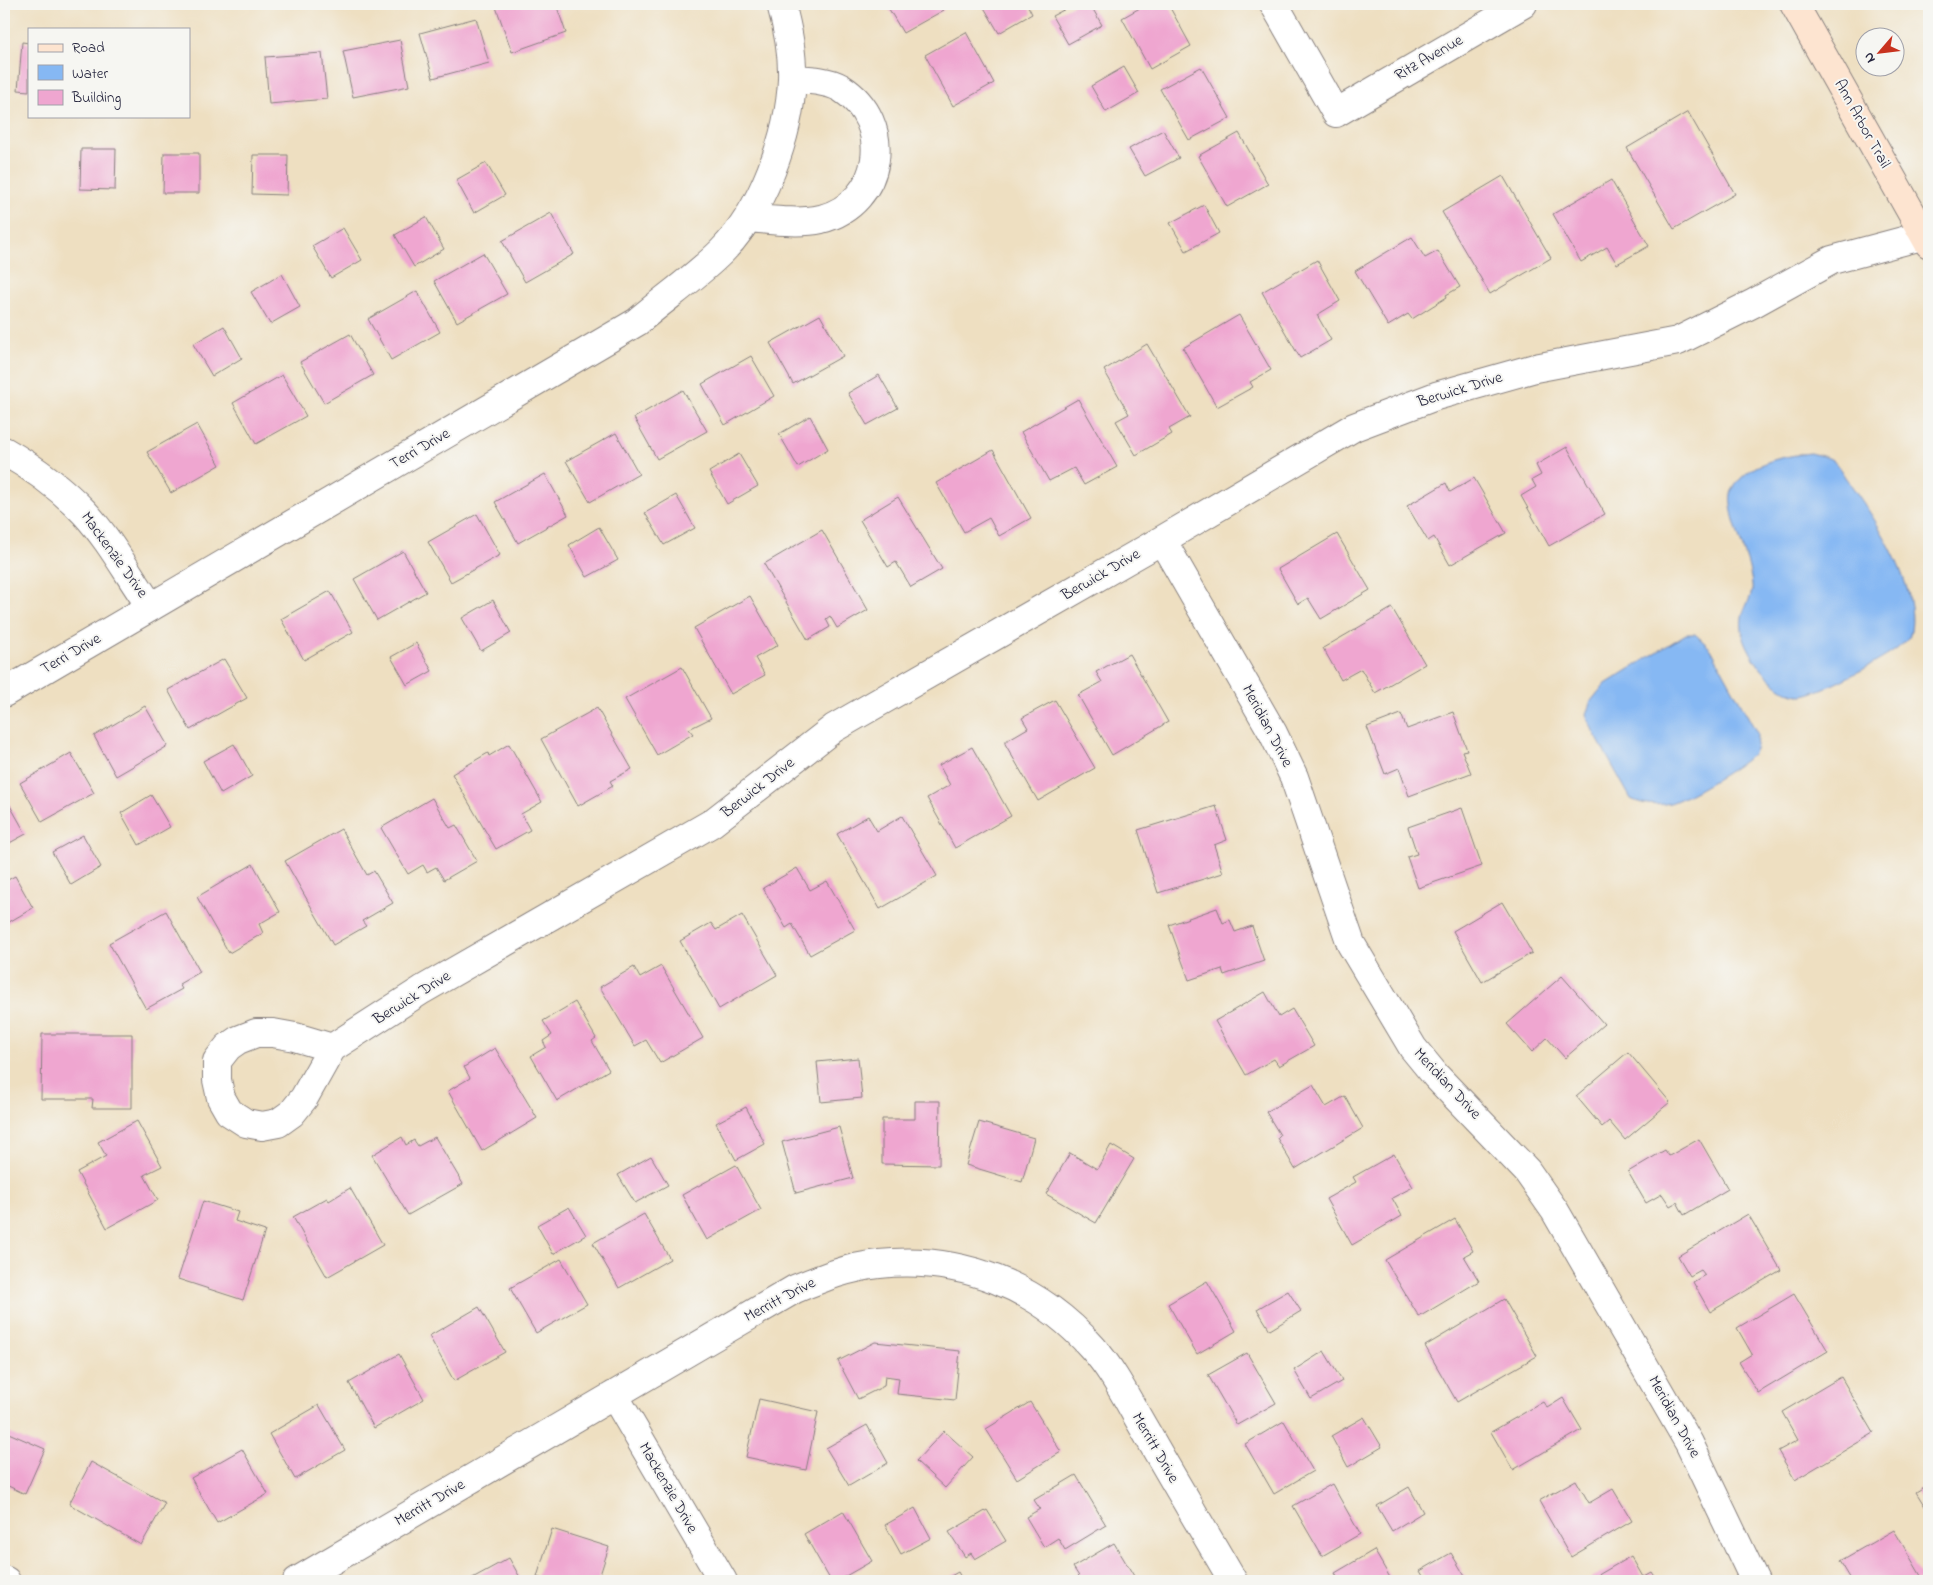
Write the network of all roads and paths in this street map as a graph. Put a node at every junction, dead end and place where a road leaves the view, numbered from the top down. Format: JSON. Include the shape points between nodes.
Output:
{"nodes":[{"id":1,"x":781,"y":4,"type":"edge"},
{"id":2,"x":1274,"y":4,"type":"edge"},
{"id":3,"x":1523,"y":4,"type":"edge"},
{"id":4,"x":1794,"y":4,"type":"edge"},
{"id":5,"x":792,"y":79,"type":"junction"},
{"id":6,"x":749,"y":218,"type":"junction"},
{"id":7,"x":1928,"y":238,"type":"edge"},
{"id":8,"x":4,"y":451,"type":"edge"},
{"id":9,"x":1162,"y":540,"type":"junction"},
{"id":10,"x":151,"y":607,"type":"junction"},
{"id":11,"x":4,"y":693,"type":"edge"},
{"id":12,"x":332,"y":1048,"type":"dead end"},
{"id":13,"x":614,"y":1395,"type":"junction"},
{"id":14,"x":297,"y":1581,"type":"edge"},
{"id":15,"x":723,"y":1581,"type":"edge"},
{"id":16,"x":1233,"y":1581,"type":"edge"},
{"id":17,"x":1755,"y":1581,"type":"edge"}],
"edges":[{"from":1,"to":5,"type":"street","name":"Terri Drive","via":[[791,41]]},
{"from":2,"to":3,"type":"street","name":"Ritz Avenue","via":[[1336,113]]},
{"from":4,"to":7,"type":"street","name":"Ann Arbor Trail"},
{"from":5,"to":6,"type":"street","name":"Terri Drive","via":[[780,146],[769,179]]},
{"from":5,"to":6,"type":"street","via":[[820,81],[840,88],[856,101],[870,121],[876,140],[875,164],[869,183],[860,194],[839,211],[822,219]]},
{"from":6,"to":10,"type":"street","name":"Terri Drive","via":[[722,251],[637,322]]},
{"from":7,"to":9,"type":"street","name":"Berwick Drive","via":[[1832,260],[1678,341],[1535,368],[1436,396],[1354,426]]},
{"from":8,"to":10,"type":"street","name":"Mackenzie Drive","via":[[25,463],[83,512]]},
{"from":9,"to":12,"type":"street","name":"Berwick Drive","via":[[834,728],[712,823],[422,990]]},
{"from":9,"to":17,"type":"street","name":"Meridian Drive","via":[[1290,768],[1351,944],[1413,1048],[1527,1171],[1555,1211],[1689,1443]]},
{"from":10,"to":11,"type":"street","name":"Terri Drive"},
{"from":13,"to":14,"type":"street","name":"Merritt Drive"},
{"from":13,"to":15,"type":"street","name":"Mackenzie Drive"},
{"from":13,"to":16,"type":"street","name":"Merritt Drive","via":[[795,1288],[832,1274],[878,1264],[922,1262],[972,1270],[1026,1292],[1066,1320],[1094,1348]]}]}
